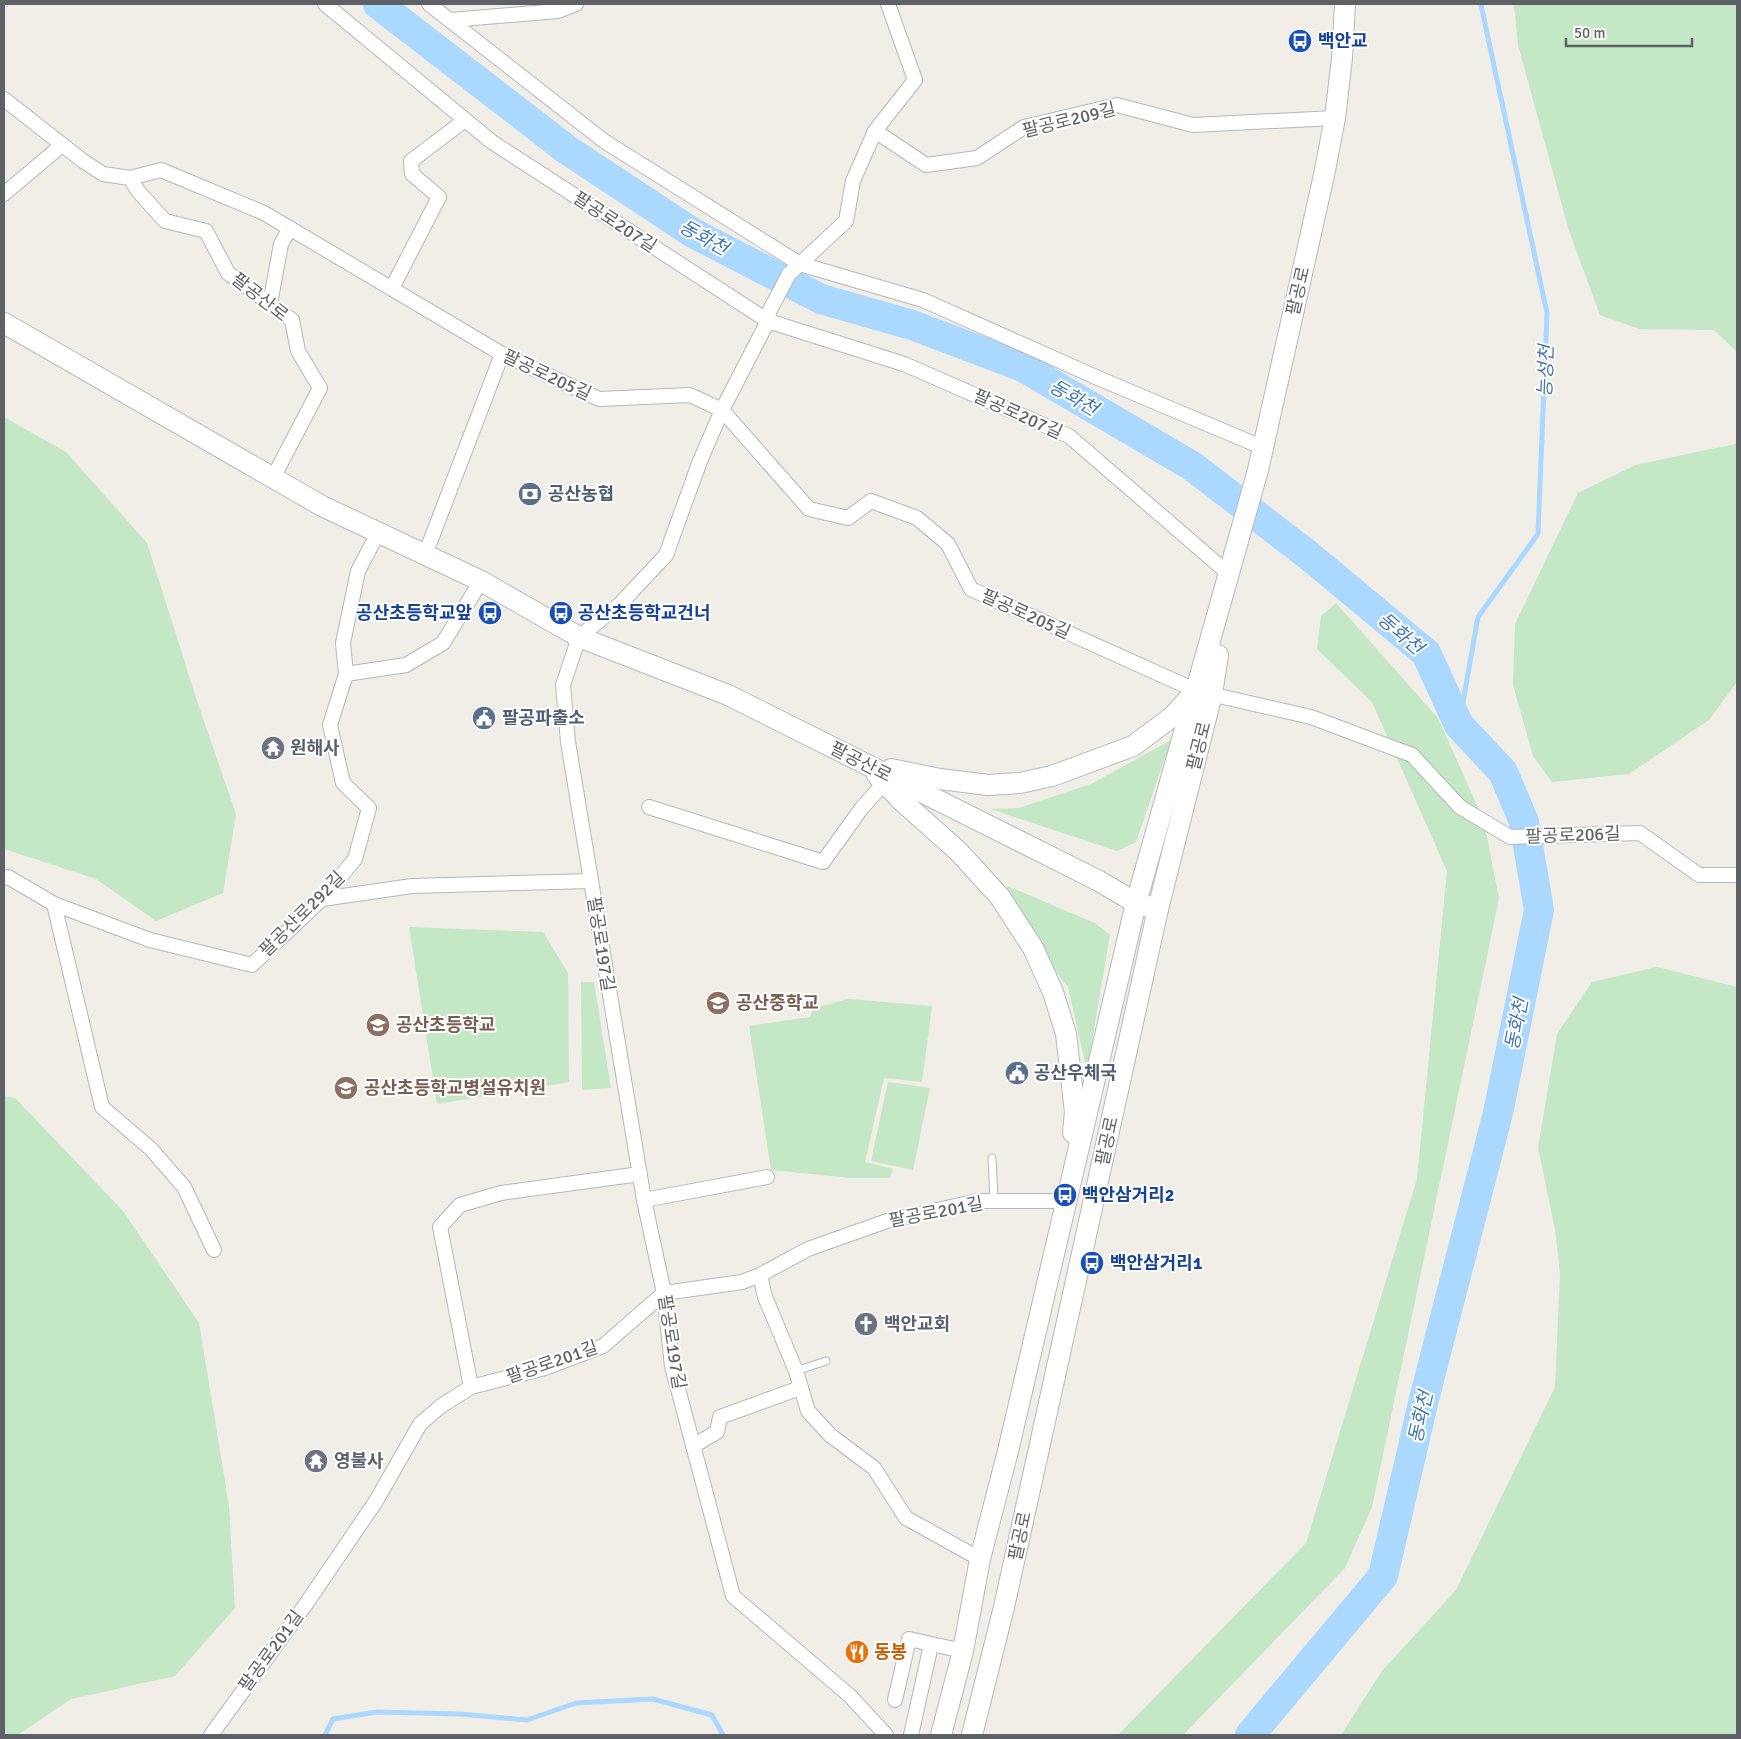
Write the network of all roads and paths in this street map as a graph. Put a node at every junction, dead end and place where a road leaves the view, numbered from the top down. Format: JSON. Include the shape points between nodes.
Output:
{"nodes":[{"id":1,"x":325,"y":4,"type":"edge"},
{"id":2,"x":429,"y":4,"type":"edge"},
{"id":3,"x":576,"y":4,"type":"edge"},
{"id":4,"x":888,"y":4,"type":"edge"},
{"id":5,"x":1344,"y":4,"type":"edge"},
{"id":6,"x":450,"y":20,"type":"junction"},
{"id":7,"x":4,"y":98,"type":"edge"},
{"id":8,"x":1335,"y":118,"type":"junction"},
{"id":9,"x":465,"y":120,"type":"junction"},
{"id":10,"x":875,"y":131,"type":"junction"},
{"id":11,"x":62,"y":146,"type":"junction"},
{"id":12,"x":130,"y":178,"type":"junction"},
{"id":13,"x":4,"y":194,"type":"edge"},
{"id":14,"x":290,"y":228,"type":"junction"},
{"id":15,"x":800,"y":264,"type":"junction"},
{"id":16,"x":392,"y":288,"type":"junction"},
{"id":17,"x":270,"y":304,"type":"junction"},
{"id":18,"x":768,"y":317,"type":"junction"},
{"id":19,"x":4,"y":323,"type":"edge"},
{"id":20,"x":502,"y":354,"type":"junction"},
{"id":21,"x":722,"y":410,"type":"junction"},
{"id":22,"x":1264,"y":448,"type":"junction"},
{"id":23,"x":273,"y":478,"type":"junction"},
{"id":24,"x":378,"y":532,"type":"junction"},
{"id":25,"x":425,"y":555,"type":"junction"},
{"id":26,"x":1229,"y":574,"type":"junction"},
{"id":27,"x":481,"y":581,"type":"junction"},
{"id":28,"x":579,"y":637,"type":"junction"},
{"id":29,"x":346,"y":674,"type":"junction"},
{"id":30,"x":1205,"y":692,"type":"junction"},
{"id":31,"x":867,"y":764,"type":"junction"},
{"id":32,"x":884,"y":783,"type":"junction"},
{"id":33,"x":648,"y":807,"type":"dead end"},
{"id":34,"x":1737,"y":875,"type":"edge"},
{"id":35,"x":4,"y":878,"type":"edge"},
{"id":36,"x":591,"y":881,"type":"junction"},
{"id":37,"x":322,"y":899,"type":"junction"},
{"id":38,"x":1136,"y":903,"type":"junction"},
{"id":39,"x":54,"y":904,"type":"junction"},
{"id":40,"x":1158,"y":909,"type":"junction"},
{"id":41,"x":992,"y":1158,"type":"dead end"},
{"id":42,"x":640,"y":1174,"type":"junction"},
{"id":43,"x":766,"y":1176,"type":"dead end"},
{"id":44,"x":644,"y":1200,"type":"junction"},
{"id":45,"x":994,"y":1201,"type":"junction"},
{"id":46,"x":1068,"y":1201,"type":"junction"},
{"id":47,"x":214,"y":1250,"type":"dead end"},
{"id":48,"x":760,"y":1274,"type":"junction"},
{"id":49,"x":664,"y":1293,"type":"junction"},
{"id":50,"x":826,"y":1361,"type":"dead end"},
{"id":51,"x":796,"y":1371,"type":"junction"},
{"id":52,"x":472,"y":1387,"type":"junction"},
{"id":53,"x":800,"y":1388,"type":"junction"},
{"id":54,"x":693,"y":1446,"type":"junction"},
{"id":55,"x":980,"y":1559,"type":"junction"},
{"id":56,"x":931,"y":1645,"type":"junction"},
{"id":57,"x":963,"y":1651,"type":"junction"},
{"id":58,"x":895,"y":1700,"type":"dead end"},
{"id":59,"x":211,"y":1735,"type":"edge"},
{"id":60,"x":886,"y":1735,"type":"edge"},
{"id":61,"x":912,"y":1735,"type":"edge"},
{"id":62,"x":941,"y":1735,"type":"edge"},
{"id":63,"x":972,"y":1735,"type":"edge"}],
"edges":[{"from":1,"to":9,"type":"street","name":"팔공로207길"},
{"from":2,"to":6,"type":"street"},
{"from":3,"to":6,"type":"street","via":[[558,11]]},
{"from":4,"to":10,"type":"street","via":[[915,80]]},
{"from":5,"to":8,"type":"main road","name":"팔공로"},
{"from":6,"to":15,"type":"street","via":[[604,141]]},
{"from":7,"to":11,"type":"street","name":"팔공로205길"},
{"from":8,"to":10,"type":"street","name":"팔공로209길","via":[[1194,125],[1118,105],[1024,127],[977,158],[926,165]]},
{"from":8,"to":22,"type":"main road","name":"팔공로"},
{"from":9,"to":16,"type":"street","via":[[411,161],[412,174],[439,197]]},
{"from":9,"to":18,"type":"street","name":"팔공로207길","via":[[492,142]]},
{"from":10,"to":15,"type":"street","via":[[853,181],[846,221]]},
{"from":11,"to":12,"type":"street","name":"팔공로205길","via":[[103,174]]},
{"from":11,"to":13,"type":"street"},
{"from":12,"to":14,"type":"street","name":"팔공로205길","via":[[161,170],[264,213]]},
{"from":12,"to":17,"type":"street","name":"팔공산로","via":[[165,221],[206,231],[228,273]]},
{"from":14,"to":16,"type":"street","name":"팔공로205길"},
{"from":14,"to":17,"type":"street","via":[[281,244]]},
{"from":15,"to":18,"type":"street","via":[[789,274]]},
{"from":15,"to":22,"type":"street","via":[[923,300]]},
{"from":16,"to":20,"type":"street","name":"팔공로205길"},
{"from":17,"to":23,"type":"street","name":"팔공산로","via":[[292,320],[298,351],[320,388]]},
{"from":18,"to":21,"type":"street"},
{"from":18,"to":26,"type":"street","name":"팔공로207길","via":[[904,364],[1069,436]]},
{"from":19,"to":23,"type":"main road","name":"팔공산로"},
{"from":20,"to":21,"type":"street","name":"팔공로205길","via":[[599,400],[690,395]]},
{"from":20,"to":25,"type":"street"},
{"from":21,"to":28,"type":"street","via":[[666,555],[620,604]]},
{"from":21,"to":30,"type":"street","name":"팔공로205길","via":[[809,508],[848,518],[871,501],[917,518],[948,544],[971,590]]},
{"from":22,"to":26,"type":"main road","name":"팔공로"},
{"from":23,"to":24,"type":"main road","name":"팔공산로"},
{"from":24,"to":25,"type":"main road","name":"팔공산로"},
{"from":24,"to":29,"type":"street","name":"팔공산로292길","via":[[358,571],[343,643]]},
{"from":25,"to":27,"type":"main road","name":"팔공산로"},
{"from":26,"to":30,"type":"main road","name":"팔공로"},
{"from":27,"to":28,"type":"main road","name":"팔공산로"},
{"from":27,"to":29,"type":"street","via":[[443,643],[406,665]]},
{"from":28,"to":31,"type":"main road","name":"팔공산로","via":[[728,695]]},
{"from":28,"to":36,"type":"street","name":"팔공로197길","via":[[563,685],[568,742]]},
{"from":29,"to":37,"type":"street","name":"팔공산로292길","via":[[330,725],[343,784],[369,808],[355,859]]},
{"from":30,"to":31,"type":"main road","via":[[1133,746],[1044,778],[988,785]]},
{"from":30,"to":34,"type":"street","name":"팔공로206길","via":[[1311,717],[1412,755],[1460,806],[1510,837],[1640,833],[1699,875]]},
{"from":30,"to":38,"type":"main road","name":"팔공로"},
{"from":30,"to":40,"type":"main road","name":"팔공로"},
{"from":31,"to":32,"type":"main road"},
{"from":31,"to":38,"type":"main road","name":"팔공산로","via":[[1099,881]]},
{"from":32,"to":33,"type":"street","via":[[822,862]]},
{"from":32,"to":46,"type":"main road","via":[[958,851],[1000,897],[1033,948],[1053,992],[1066,1034],[1075,1112]]},
{"from":35,"to":39,"type":"street","name":"팔공산로292길","via":[[8,877]]},
{"from":36,"to":37,"type":"street","name":"팔공로197길","via":[[412,886]]},
{"from":36,"to":42,"type":"street","name":"팔공로197길"},
{"from":37,"to":39,"type":"street","name":"팔공산로292길","via":[[252,965],[150,940]]},
{"from":38,"to":40,"type":"main road","name":"팔공산로"},
{"from":38,"to":46,"type":"main road","name":"팔공로"},
{"from":39,"to":47,"type":"street","via":[[102,1107],[151,1149],[184,1187]]},
{"from":40,"to":63,"type":"main road","name":"팔공로","via":[[1008,1588]]},
{"from":41,"to":45,"type":"lane"},
{"from":42,"to":44,"type":"street","name":"팔공로197길"},
{"from":42,"to":52,"type":"street","via":[[501,1194],[460,1205],[440,1227]]},
{"from":43,"to":44,"type":"street"},
{"from":44,"to":49,"type":"street","name":"팔공로197길"},
{"from":45,"to":46,"type":"street","name":"팔공로201길"},
{"from":45,"to":48,"type":"street","name":"팔공로201길","via":[[887,1221],[808,1249]]},
{"from":46,"to":55,"type":"main road","name":"팔공로"},
{"from":48,"to":49,"type":"street","name":"팔공로201길","via":[[742,1282]]},
{"from":48,"to":51,"type":"street","name":"팔공로","via":[[765,1297]]},
{"from":49,"to":52,"type":"street","name":"팔공로201길","via":[[604,1346],[545,1368]]},
{"from":49,"to":54,"type":"street","name":"팔공로197길","via":[[672,1366]]},
{"from":50,"to":51,"type":"lane"},
{"from":51,"to":53,"type":"street","name":"팔공로"},
{"from":52,"to":59,"type":"street","name":"팔공로201길","via":[[420,1424],[370,1509]]},
{"from":53,"to":54,"type":"street","via":[[720,1417],[717,1432]]},
{"from":53,"to":55,"type":"street","name":"팔공로","via":[[808,1411],[830,1435],[874,1468],[906,1518]]},
{"from":54,"to":60,"type":"street","name":"팔공로197길","via":[[733,1596],[850,1696]]},
{"from":55,"to":57,"type":"main road","name":"팔공로"},
{"from":56,"to":57,"type":"street"},
{"from":56,"to":58,"type":"street","via":[[909,1639]]},
{"from":56,"to":61,"type":"street"},
{"from":57,"to":62,"type":"main road","name":"팔공로"}]}
